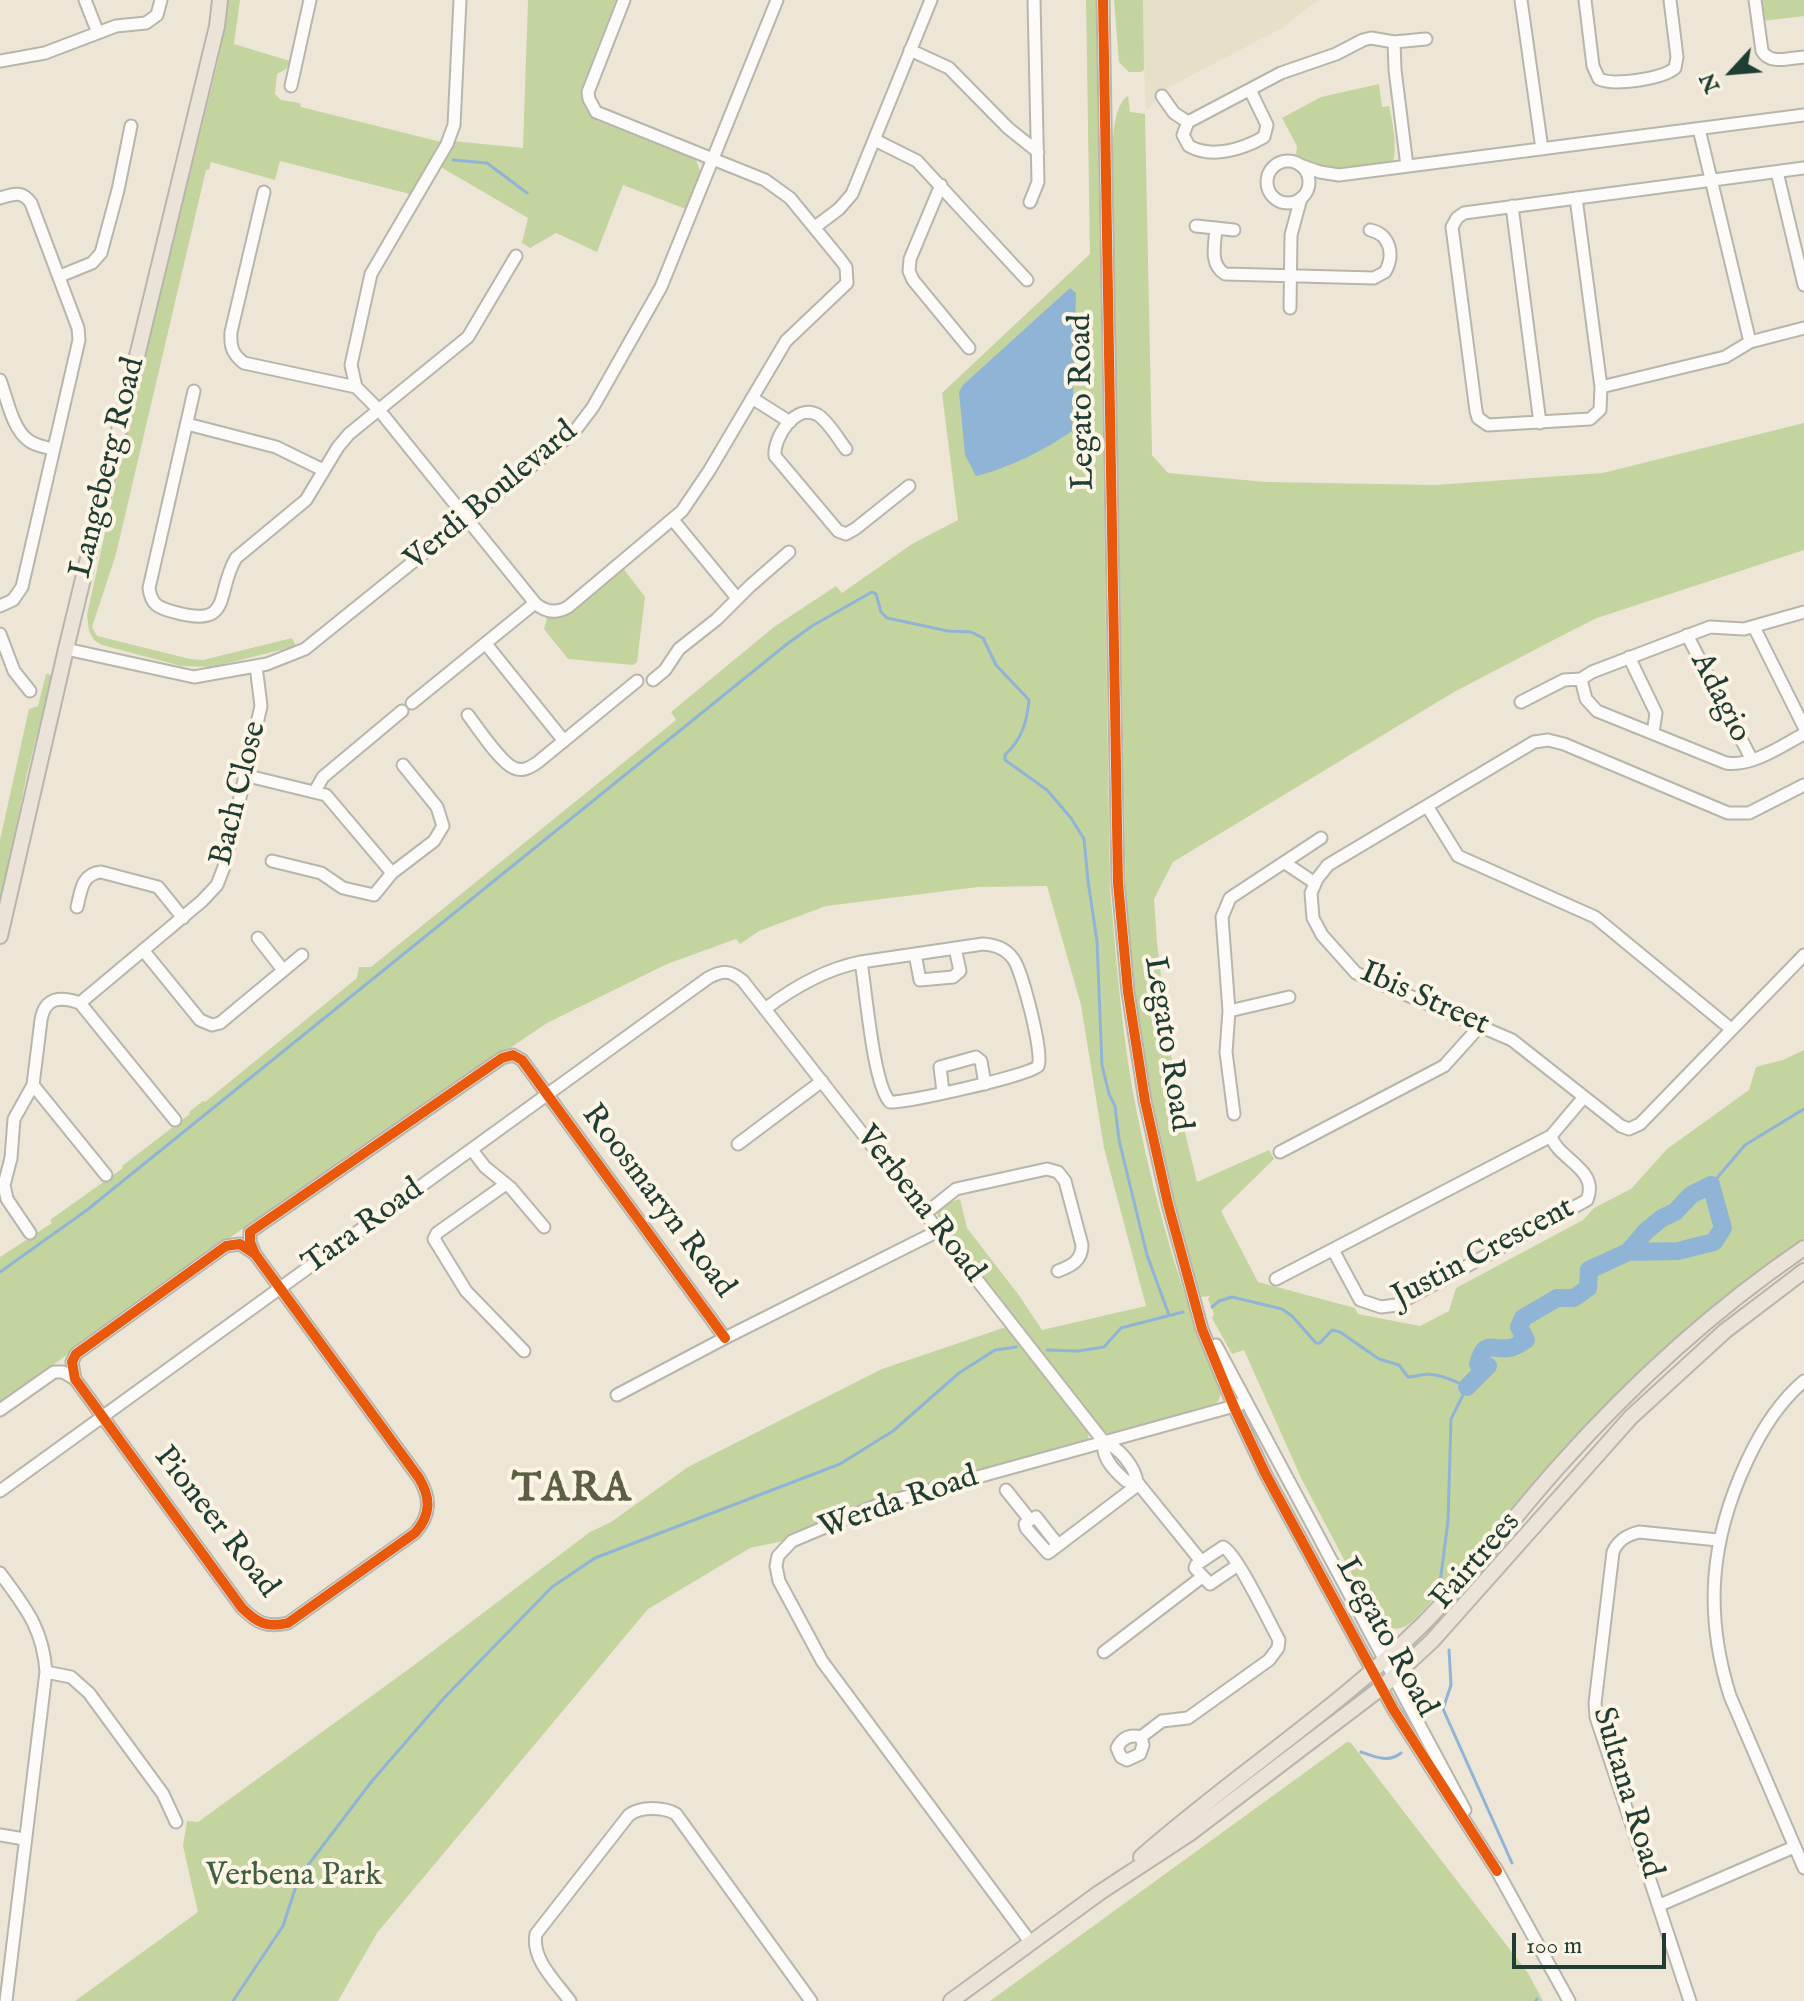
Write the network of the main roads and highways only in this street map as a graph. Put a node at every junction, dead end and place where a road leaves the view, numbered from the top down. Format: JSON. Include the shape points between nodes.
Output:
{"nodes":[{"id":1,"x":220,"y":0,"type":"edge"},
{"id":2,"x":0,"y":936,"type":"edge"},
{"id":3,"x":1804,"y":1248,"type":"edge"},
{"id":4,"x":1802,"y":1277,"type":"edge"},
{"id":5,"x":1099,"y":1893,"type":"junction"},
{"id":6,"x":951,"y":2001,"type":"edge"}],
"edges":[{"from":1,"to":2,"type":"main road","name":"Langeberg Road"},
{"from":3,"to":5,"type":"main road","name":"Fairtrees","via":[[1711,1316],[1630,1390],[1424,1623],[1372,1672]]},
{"from":4,"to":5,"type":"main road","name":"Fairtrees","via":[[1725,1331],[1631,1417],[1432,1641],[1381,1688],[1189,1834]]},
{"from":5,"to":6,"type":"main road","name":"Fairtrees"}]}
